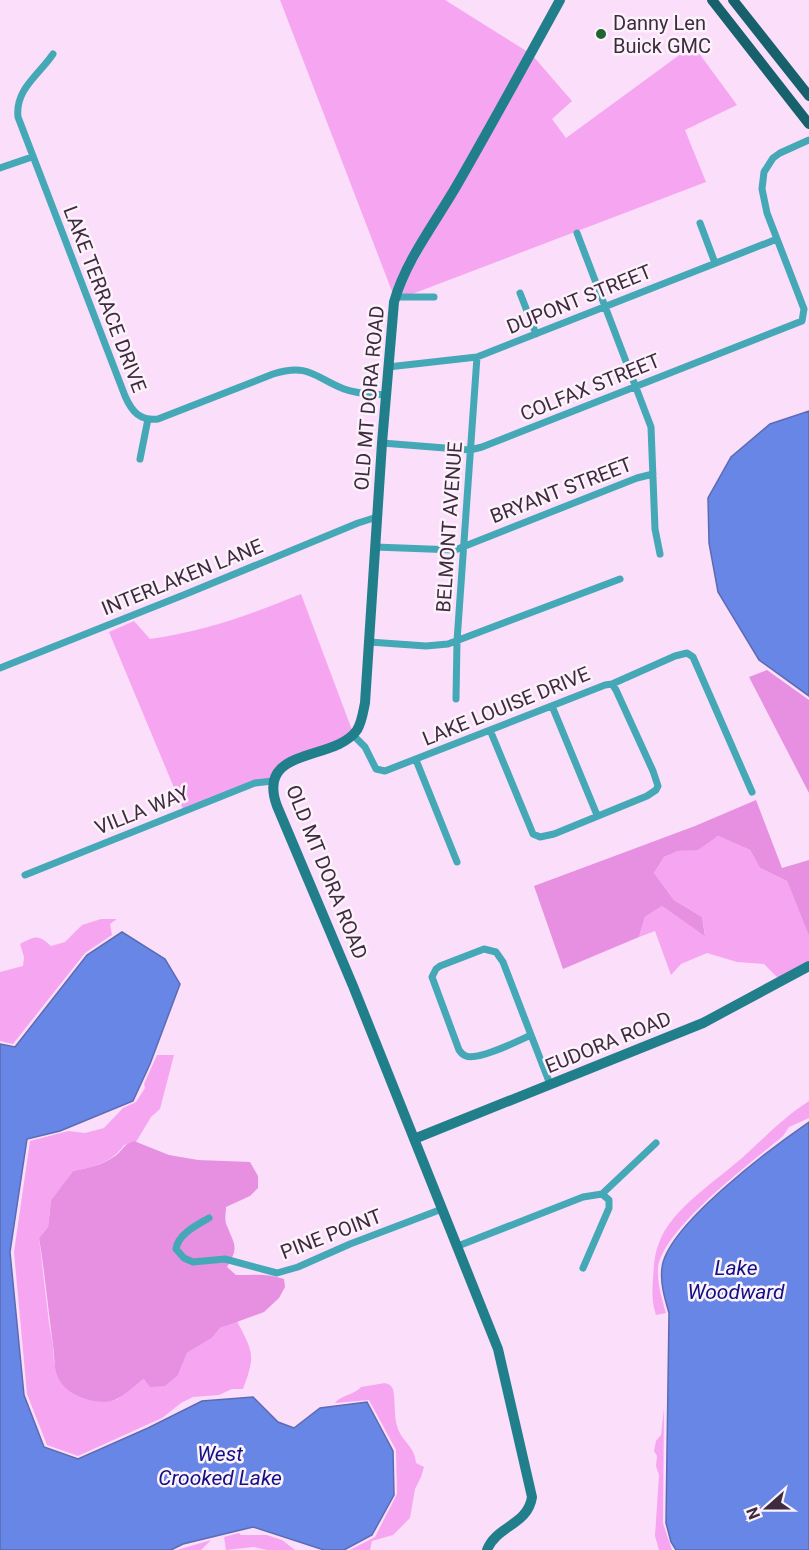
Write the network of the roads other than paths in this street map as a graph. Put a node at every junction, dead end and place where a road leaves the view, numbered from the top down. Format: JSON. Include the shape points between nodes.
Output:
{"nodes":[{"id":1,"x":560,"y":0,"type":"edge"},
{"id":2,"x":712,"y":0,"type":"edge"},
{"id":3,"x":733,"y":0,"type":"edge"},
{"id":4,"x":53,"y":54,"type":"dead end"},
{"id":5,"x":809,"y":96,"type":"edge"},
{"id":6,"x":792,"y":103,"type":"junction"},
{"id":7,"x":809,"y":115,"type":"edge"},
{"id":8,"x":809,"y":124,"type":"edge"},
{"id":9,"x":809,"y":140,"type":"edge"},
{"id":10,"x":32,"y":157,"type":"junction"},
{"id":11,"x":0,"y":168,"type":"edge"},
{"id":12,"x":700,"y":223,"type":"dead end"},
{"id":13,"x":577,"y":233,"type":"dead end"},
{"id":14,"x":777,"y":239,"type":"junction"},
{"id":15,"x":715,"y":263,"type":"junction"},
{"id":16,"x":520,"y":293,"type":"dead end"},
{"id":17,"x":396,"y":297,"type":"junction"},
{"id":18,"x":434,"y":297,"type":"dead end"},
{"id":19,"x":605,"y":306,"type":"junction"},
{"id":20,"x":536,"y":334,"type":"junction"},
{"id":21,"x":477,"y":357,"type":"junction"},
{"id":22,"x":388,"y":367,"type":"junction"},
{"id":23,"x":636,"y":386,"type":"junction"},
{"id":24,"x":386,"y":395,"type":"junction"},
{"id":25,"x":148,"y":419,"type":"junction"},
{"id":26,"x":382,"y":443,"type":"junction"},
{"id":27,"x":470,"y":450,"type":"junction"},
{"id":28,"x":140,"y":459,"type":"dead end"},
{"id":29,"x":653,"y":474,"type":"junction"},
{"id":30,"x":377,"y":517,"type":"junction"},
{"id":31,"x":465,"y":546,"type":"junction"},
{"id":32,"x":375,"y":547,"type":"junction"},
{"id":33,"x":660,"y":554,"type":"dead end"},
{"id":34,"x":620,"y":579,"type":"dead end"},
{"id":35,"x":458,"y":641,"type":"junction"},
{"id":36,"x":369,"y":642,"type":"junction"},
{"id":37,"x":0,"y":668,"type":"edge"},
{"id":38,"x":612,"y":684,"type":"junction"},
{"id":39,"x":456,"y":699,"type":"dead end"},
{"id":40,"x":552,"y":706,"type":"junction"},
{"id":41,"x":490,"y":730,"type":"junction"},
{"id":42,"x":353,"y":735,"type":"junction"},
{"id":43,"x":416,"y":760,"type":"junction"},
{"id":44,"x":273,"y":781,"type":"junction"},
{"id":45,"x":752,"y":792,"type":"dead end"},
{"id":46,"x":597,"y":815,"type":"junction"},
{"id":47,"x":456,"y":862,"type":"dead end"},
{"id":48,"x":25,"y":875,"type":"dead end"},
{"id":49,"x":809,"y":966,"type":"edge"},
{"id":50,"x":531,"y":1035,"type":"junction"},
{"id":51,"x":550,"y":1084,"type":"junction"},
{"id":52,"x":414,"y":1139,"type":"junction"},
{"id":53,"x":656,"y":1143,"type":"dead end"},
{"id":54,"x":602,"y":1194,"type":"junction"},
{"id":55,"x":442,"y":1209,"type":"junction"},
{"id":56,"x":209,"y":1218,"type":"dead end"},
{"id":57,"x":458,"y":1246,"type":"junction"},
{"id":58,"x":583,"y":1268,"type":"dead end"},
{"id":59,"x":487,"y":1550,"type":"edge"}],
"edges":[{"from":1,"to":17,"type":"street","name":"OLD MT DORA ROAD","via":[[414,257]]},
{"from":2,"to":6,"type":"main road"},
{"from":3,"to":5,"type":"main road"},
{"from":4,"to":10,"type":"street","name":"LAKE TERRACE DRIVE","via":[[18,101],[18,117]]},
{"from":6,"to":7,"type":"main road"},
{"from":6,"to":8,"type":"main road"},
{"from":9,"to":14,"type":"street","via":[[780,153],[764,172],[763,198]]},
{"from":10,"to":11,"type":"street"},
{"from":10,"to":25,"type":"street","name":"LAKE TERRACE DRIVE","via":[[124,396],[134,412]]},
{"from":12,"to":15,"type":"street"},
{"from":13,"to":19,"type":"street"},
{"from":14,"to":15,"type":"street","name":"DUPONT STREET"},
{"from":14,"to":23,"type":"street","name":"COLFAX STREET","via":[[804,309],[803,319]]},
{"from":15,"to":19,"type":"street","name":"DUPONT STREET"},
{"from":16,"to":20,"type":"street"},
{"from":17,"to":18,"type":"street"},
{"from":17,"to":22,"type":"street","name":"OLD MT DORA ROAD"},
{"from":19,"to":20,"type":"street","name":"DUPONT STREET"},
{"from":19,"to":23,"type":"street"},
{"from":20,"to":21,"type":"street","name":"DUPONT STREET"},
{"from":21,"to":22,"type":"street","name":"DUPONT STREET"},
{"from":21,"to":27,"type":"street","name":"BELMONT AVENUE"},
{"from":22,"to":24,"type":"street","name":"OLD MT DORA ROAD"},
{"from":23,"to":27,"type":"street","name":"COLFAX STREET"},
{"from":23,"to":29,"type":"street","via":[[651,427]]},
{"from":24,"to":25,"type":"street","name":"LAKE TERRACE DRIVE","via":[[352,391],[310,371],[292,370],[176,413]]},
{"from":24,"to":26,"type":"street","name":"OLD MT DORA ROAD"},
{"from":25,"to":28,"type":"street"},
{"from":26,"to":27,"type":"street","name":"COLFAX STREET"},
{"from":26,"to":30,"type":"street","name":"OLD MT DORA ROAD"},
{"from":27,"to":31,"type":"street","name":"BELMONT AVENUE"},
{"from":29,"to":31,"type":"street","name":"BRYANT STREET"},
{"from":29,"to":33,"type":"street"},
{"from":30,"to":32,"type":"street","name":"OLD MT DORA ROAD"},
{"from":30,"to":37,"type":"street","name":"INTERLAKEN LANE"},
{"from":31,"to":32,"type":"street","name":"BRYANT STREET","via":[[455,550]]},
{"from":31,"to":35,"type":"street","name":"BELMONT AVENUE"},
{"from":32,"to":36,"type":"street","name":"OLD MT DORA ROAD"},
{"from":34,"to":35,"type":"street"},
{"from":35,"to":36,"type":"street","via":[[426,646]]},
{"from":35,"to":39,"type":"street","name":"BELMONT AVENUE"},
{"from":36,"to":42,"type":"street","name":"OLD MT DORA ROAD","via":[[365,703],[360,725]]},
{"from":38,"to":40,"type":"street","name":"LAKE LOUISE DRIVE"},
{"from":38,"to":45,"type":"street","name":"LAKE LOUISE DRIVE","via":[[675,656],[687,653],[693,657]]},
{"from":38,"to":46,"type":"street","via":[[658,786],[647,796]]},
{"from":40,"to":41,"type":"street","name":"LAKE LOUISE DRIVE"},
{"from":40,"to":46,"type":"street"},
{"from":41,"to":43,"type":"street","name":"LAKE LOUISE DRIVE"},
{"from":41,"to":46,"type":"street","via":[[533,834],[540,837]]},
{"from":42,"to":43,"type":"street","name":"LAKE LOUISE DRIVE","via":[[378,770],[390,770]]},
{"from":42,"to":44,"type":"street","name":"OLD MT DORA ROAD","via":[[286,765]]},
{"from":43,"to":47,"type":"street"},
{"from":44,"to":48,"type":"street","name":"VILLA WAY","via":[[255,783]]},
{"from":44,"to":52,"type":"street","name":"OLD MT DORA ROAD","via":[[272,794]]},
{"from":49,"to":51,"type":"street","name":"EUDORA ROAD","via":[[703,1023]]},
{"from":50,"to":50,"type":"street","via":[[475,1057],[463,1054],[432,982],[433,974],[440,966],[492,949],[503,962]]},
{"from":50,"to":51,"type":"street"},
{"from":51,"to":52,"type":"street","name":"EUDORA ROAD"},
{"from":52,"to":55,"type":"street","name":"OLD MT DORA ROAD"},
{"from":53,"to":54,"type":"street"},
{"from":54,"to":57,"type":"street","via":[[583,1197]]},
{"from":54,"to":58,"type":"street","via":[[609,1200],[609,1208]]},
{"from":55,"to":56,"type":"street","name":"PINE POINT","via":[[277,1273],[225,1259],[199,1262],[184,1258],[176,1249],[177,1243]]},
{"from":55,"to":57,"type":"street","name":"OLD MT DORA ROAD"},
{"from":57,"to":59,"type":"street","name":"OLD MT DORA ROAD","via":[[498,1349],[531,1491],[531,1504],[525,1514],[496,1535]]}]}
